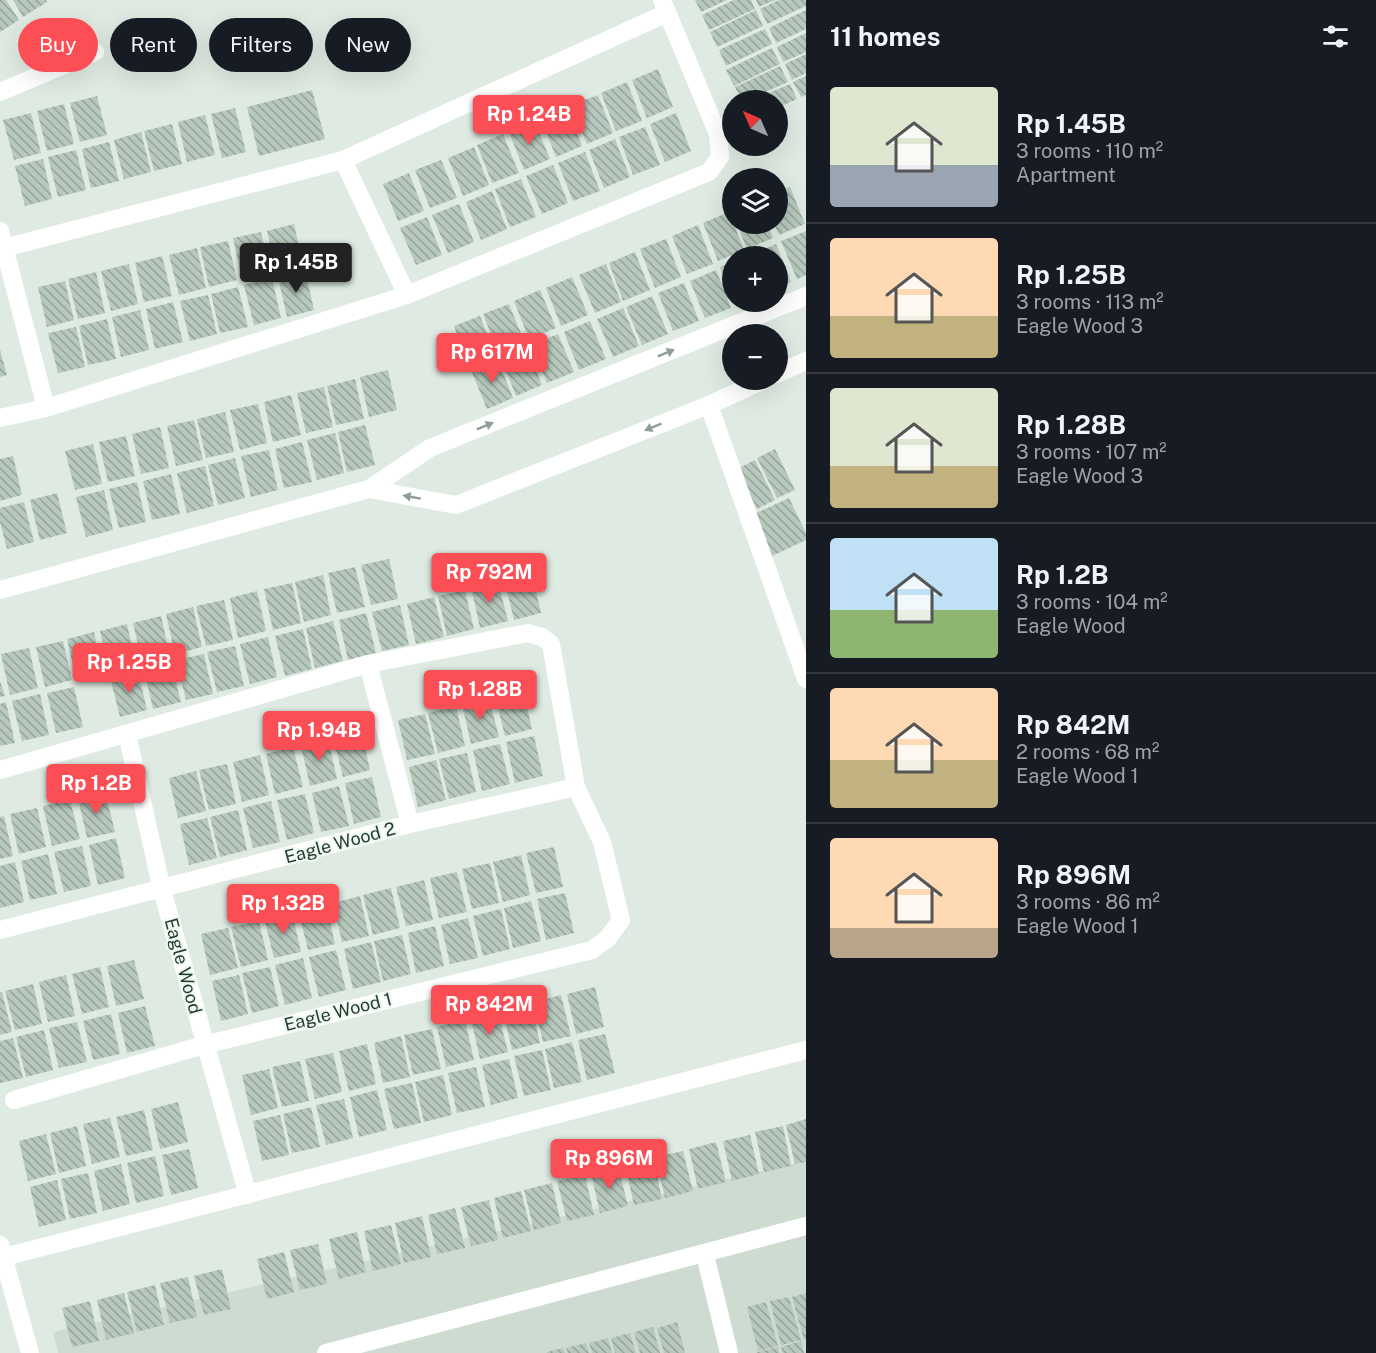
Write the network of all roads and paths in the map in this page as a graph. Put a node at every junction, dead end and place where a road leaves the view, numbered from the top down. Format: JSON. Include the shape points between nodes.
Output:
{"nodes":[{"id":1,"x":665,"y":6,"type":"edge"},
{"id":2,"x":48,"y":72,"type":"edge"},
{"id":3,"x":0,"y":92,"type":"edge"},
{"id":4,"x":343,"y":160,"type":"junction"},
{"id":5,"x":1,"y":242,"type":"edge"},
{"id":6,"x":407,"y":296,"type":"junction"},
{"id":7,"x":806,"y":296,"type":"edge"},
{"id":8,"x":806,"y":361,"type":"edge"},
{"id":9,"x":788,"y":369,"type":"edge"},
{"id":10,"x":743,"y":390,"type":"edge"},
{"id":11,"x":709,"y":405,"type":"junction"},
{"id":12,"x":45,"y":408,"type":"junction"},
{"id":13,"x":0,"y":418,"type":"edge"},
{"id":14,"x":369,"y":489,"type":"junction"},
{"id":15,"x":0,"y":590,"type":"edge"},
{"id":16,"x":368,"y":664,"type":"junction"},
{"id":17,"x":806,"y":679,"type":"edge"},
{"id":18,"x":127,"y":734,"type":"junction"},
{"id":19,"x":0,"y":770,"type":"edge"},
{"id":20,"x":576,"y":787,"type":"junction"},
{"id":21,"x":410,"y":824,"type":"junction"},
{"id":22,"x":162,"y":890,"type":"junction"},
{"id":23,"x":0,"y":930,"type":"edge"},
{"id":24,"x":204,"y":1045,"type":"junction"},
{"id":25,"x":806,"y":1050,"type":"edge"},
{"id":26,"x":14,"y":1100,"type":"dead end"},
{"id":27,"x":248,"y":1195,"type":"junction"},
{"id":28,"x":806,"y":1226,"type":"edge"},
{"id":29,"x":1,"y":1254,"type":"edge"},
{"id":30,"x":705,"y":1255,"type":"junction"},
{"id":31,"x":30,"y":1353,"type":"edge"},
{"id":32,"x":326,"y":1353,"type":"edge"},
{"id":33,"x":729,"y":1353,"type":"edge"}],
"edges":[{"from":1,"to":4,"type":"street"},
{"from":1,"to":6,"type":"street","via":[[718,134],[720,157],[709,172]]},
{"from":2,"to":3,"type":"street"},
{"from":4,"to":5,"type":"street"},
{"from":4,"to":6,"type":"street"},
{"from":5,"to":12,"type":"street"},
{"from":6,"to":12,"type":"street"},
{"from":14,"to":7,"type":"street","one_way":true,"via":[[430,448]]},
{"from":8,"to":9,"type":"street"},
{"from":10,"to":11,"type":"street"},
{"from":11,"to":14,"type":"street","one_way":true,"via":[[456,505]]},
{"from":11,"to":17,"type":"street"},
{"from":12,"to":13,"type":"street"},
{"from":14,"to":15,"type":"street"},
{"from":16,"to":18,"type":"street"},
{"from":16,"to":20,"type":"street","via":[[528,633],[542,637],[551,644]]},
{"from":16,"to":21,"type":"street"},
{"from":18,"to":19,"type":"street"},
{"from":18,"to":22,"type":"street","name":"Eagle Wood"},
{"from":20,"to":21,"type":"street","name":"Eagle Wood 2"},
{"from":20,"to":24,"type":"street","name":"Eagle Wood 1","via":[[602,842],[621,920],[601,945]]},
{"from":21,"to":22,"type":"street","name":"Eagle Wood 2"},
{"from":22,"to":23,"type":"street","name":"Eagle Wood 2"},
{"from":22,"to":24,"type":"street","name":"Eagle Wood"},
{"from":24,"to":26,"type":"street","name":"Eagle Wood 1"},
{"from":24,"to":27,"type":"street","name":"Eagle Wood"},
{"from":25,"to":27,"type":"street"},
{"from":27,"to":29,"type":"street"},
{"from":28,"to":30,"type":"street"},
{"from":29,"to":31,"type":"street"},
{"from":30,"to":32,"type":"street"},
{"from":30,"to":33,"type":"street"}]}
